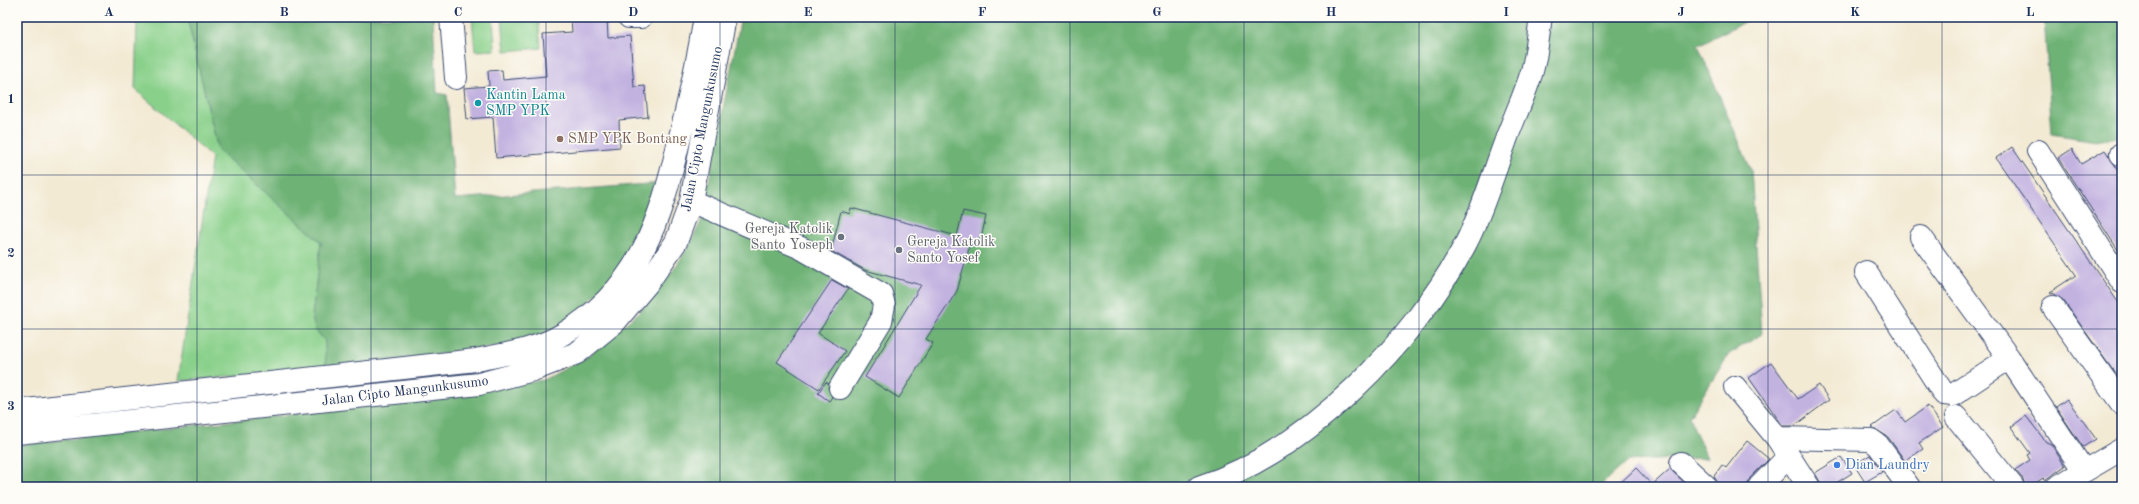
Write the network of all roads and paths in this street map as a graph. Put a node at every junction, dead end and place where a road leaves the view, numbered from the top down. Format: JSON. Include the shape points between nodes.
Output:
{"nodes":[{"id":1,"x":451,"y":17,"type":"edge"},
{"id":2,"x":629,"y":17,"type":"edge"},
{"id":3,"x":641,"y":17,"type":"edge"},
{"id":4,"x":705,"y":17,"type":"edge"},
{"id":5,"x":725,"y":17,"type":"edge"},
{"id":6,"x":1541,"y":17,"type":"edge"},
{"id":7,"x":456,"y":78,"type":"dead end"},
{"id":8,"x":2038,"y":151,"type":"dead end"},
{"id":9,"x":691,"y":201,"type":"junction"},
{"id":10,"x":1921,"y":237,"type":"dead end"},
{"id":11,"x":1866,"y":272,"type":"dead end"},
{"id":12,"x":2122,"y":282,"type":"edge"},
{"id":13,"x":2053,"y":307,"type":"dead end"},
{"id":14,"x":2009,"y":358,"type":"junction"},
{"id":15,"x":252,"y":384,"type":"junction"},
{"id":16,"x":1735,"y":387,"type":"dead end"},
{"id":17,"x":840,"y":388,"type":"dead end"},
{"id":18,"x":2122,"y":404,"type":"edge"},
{"id":19,"x":255,"y":409,"type":"junction"},
{"id":20,"x":17,"y":411,"type":"edge"},
{"id":21,"x":1956,"y":416,"type":"dead end"},
{"id":22,"x":17,"y":433,"type":"edge"},
{"id":23,"x":1777,"y":438,"type":"junction"},
{"id":24,"x":2122,"y":449,"type":"edge"},
{"id":25,"x":1788,"y":457,"type":"junction"},
{"id":26,"x":1681,"y":463,"type":"dead end"},
{"id":27,"x":2084,"y":471,"type":"junction"},
{"id":28,"x":1199,"y":487,"type":"edge"},
{"id":29,"x":1707,"y":487,"type":"edge"},
{"id":30,"x":1759,"y":487,"type":"edge"},
{"id":31,"x":1809,"y":487,"type":"edge"},
{"id":32,"x":1909,"y":487,"type":"edge"},
{"id":33,"x":2013,"y":487,"type":"edge"},
{"id":34,"x":2057,"y":487,"type":"edge"}],
"edges":[{"from":1,"to":7,"type":"street"},
{"from":2,"to":3,"type":"street"},
{"from":4,"to":15,"type":"street","name":"Jalan Cipto Mangunkusumo","via":[[695,78],[668,189],[651,236],[625,280],[594,313],[562,335],[526,349],[476,360]]},
{"from":5,"to":9,"type":"street","name":"Jalan Cipto Mangunkusumo"},
{"from":6,"to":28,"type":"street","via":[[1532,70],[1491,186],[1466,242],[1435,294],[1403,336],[1336,406],[1281,448],[1220,480]]},
{"from":8,"to":12,"type":"street"},
{"from":9,"to":17,"type":"street","via":[[801,248],[881,294],[884,305],[881,321]]},
{"from":9,"to":19,"type":"street","name":"Jalan Cipto Mangunkusumo","via":[[676,242],[647,284],[615,322],[577,353],[533,370],[479,384]]},
{"from":10,"to":14,"type":"street"},
{"from":11,"to":14,"type":"street","via":[[1944,394],[1953,395]]},
{"from":13,"to":18,"type":"street"},
{"from":14,"to":27,"type":"street"},
{"from":15,"to":19,"type":"street"},
{"from":15,"to":20,"type":"street","name":"Jalan Cipto Mangunkusumo"},
{"from":16,"to":23,"type":"street"},
{"from":19,"to":22,"type":"street","name":"Jalan Cipto Mangunkusumo"},
{"from":21,"to":33,"type":"street"},
{"from":23,"to":25,"type":"street"},
{"from":23,"to":32,"type":"street","via":[[1871,440],[1878,444]]},
{"from":24,"to":27,"type":"street"},
{"from":25,"to":30,"type":"street"},
{"from":25,"to":31,"type":"street"},
{"from":26,"to":29,"type":"street"},
{"from":27,"to":34,"type":"street"}]}
